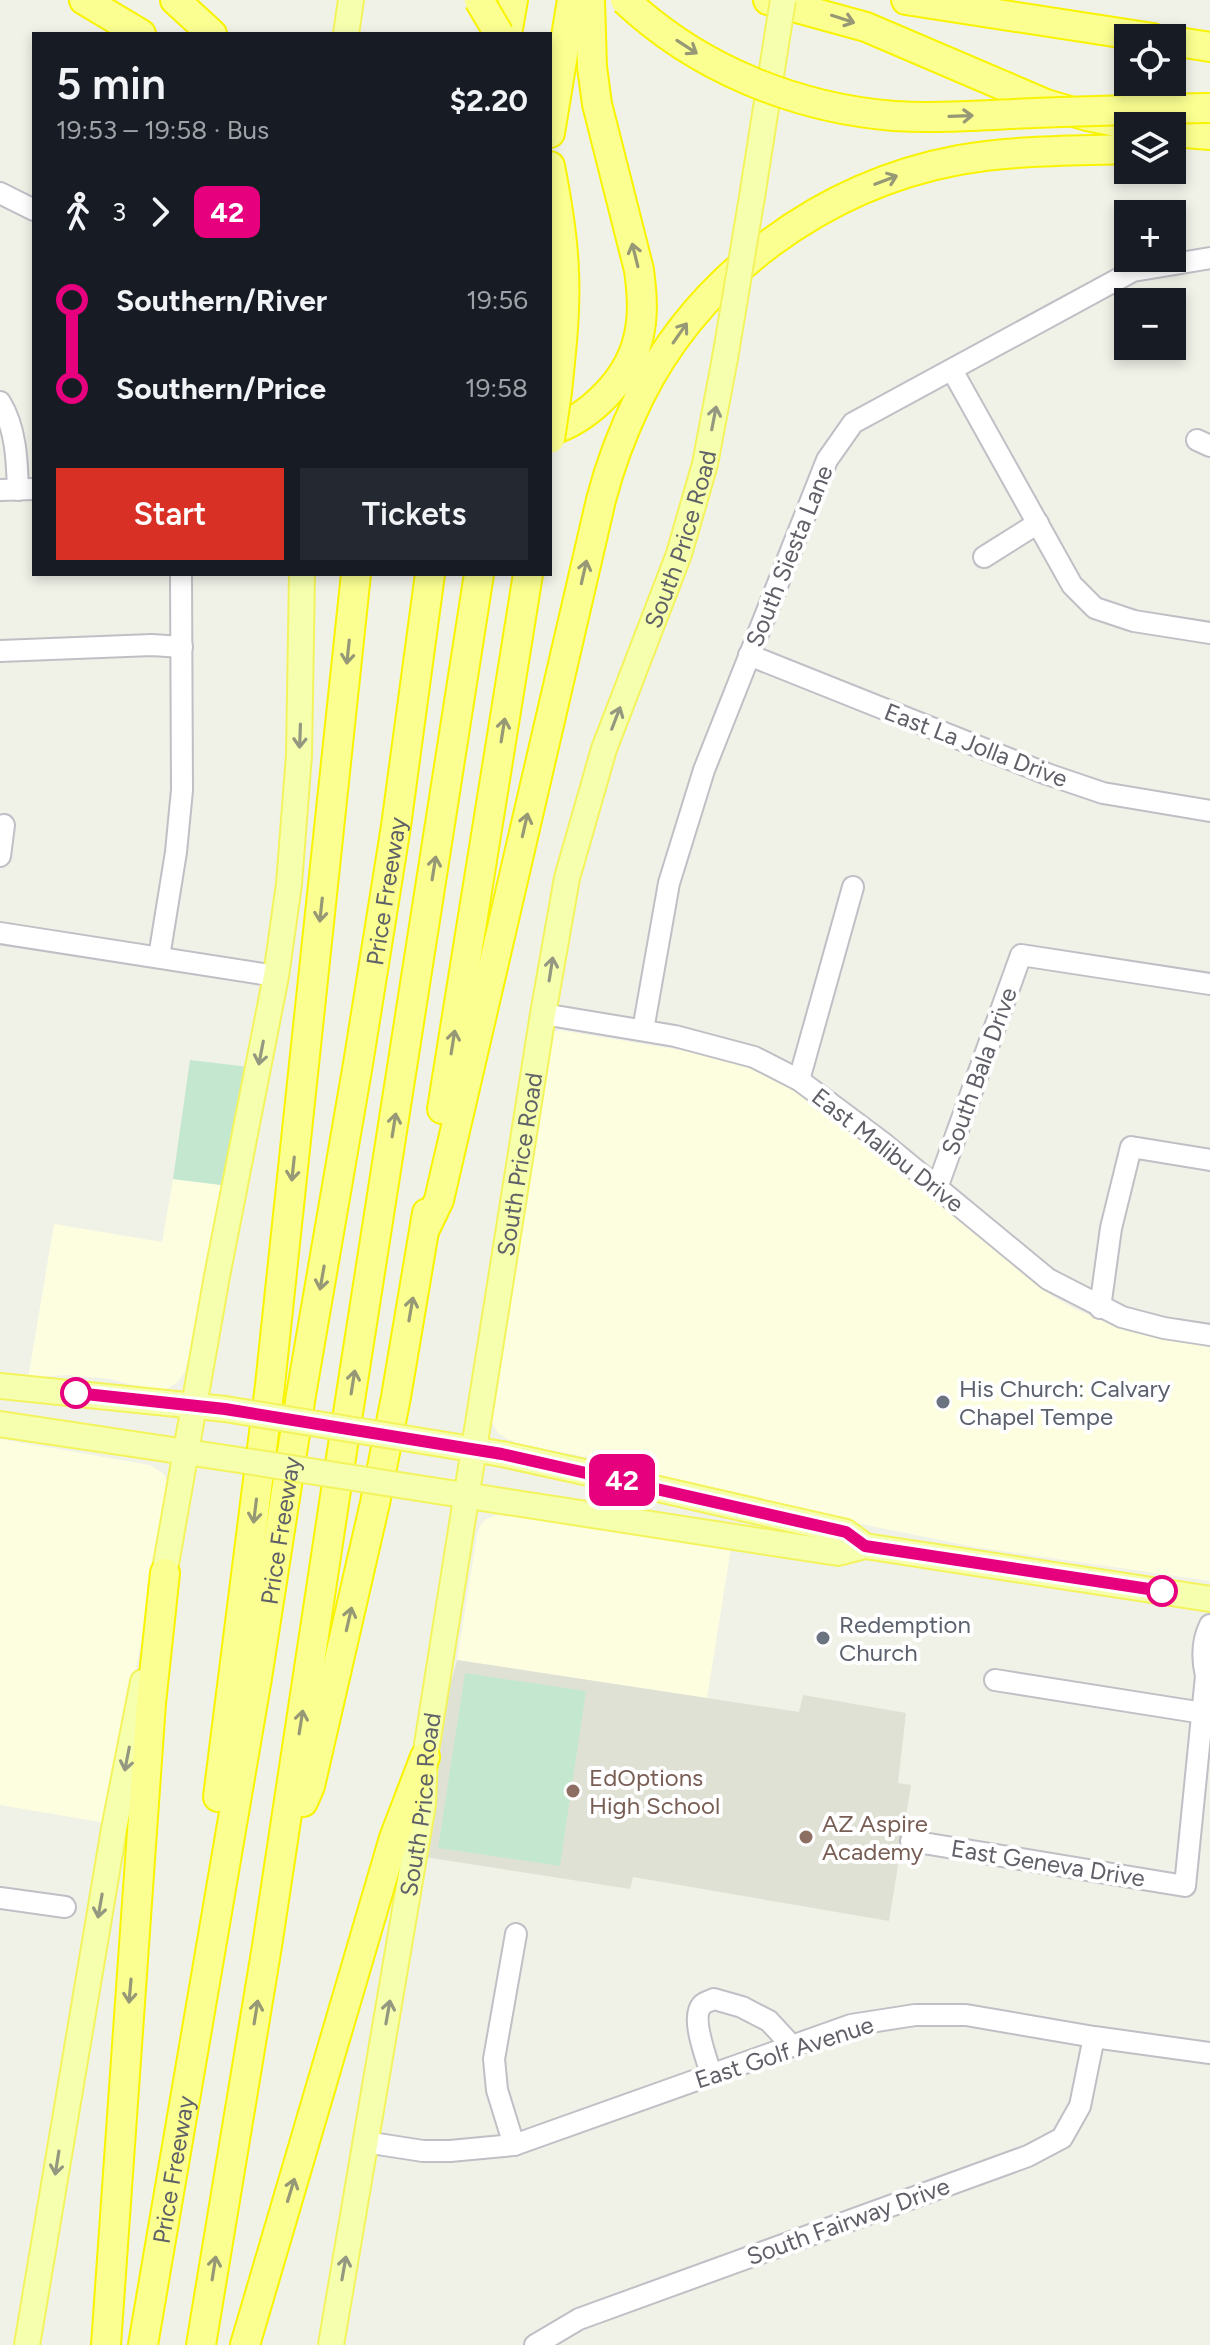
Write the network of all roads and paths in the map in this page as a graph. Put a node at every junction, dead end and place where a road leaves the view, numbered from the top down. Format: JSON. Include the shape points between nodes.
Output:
{"nodes":[{"id":1,"x":84,"y":0,"type":"edge"},
{"id":2,"x":175,"y":0,"type":"edge"},
{"id":3,"x":351,"y":0,"type":"edge"},
{"id":4,"x":479,"y":0,"type":"edge"},
{"id":5,"x":500,"y":0,"type":"edge"},
{"id":6,"x":513,"y":0,"type":"edge"},
{"id":7,"x":572,"y":0,"type":"edge"},
{"id":8,"x":590,"y":0,"type":"edge"},
{"id":9,"x":625,"y":0,"type":"edge"},
{"id":10,"x":768,"y":0,"type":"edge"},
{"id":11,"x":783,"y":0,"type":"edge"},
{"id":12,"x":906,"y":0,"type":"edge"},
{"id":13,"x":138,"y":32,"type":"edge"},
{"id":14,"x":210,"y":32,"type":"edge"},
{"id":15,"x":346,"y":32,"type":"edge"},
{"id":16,"x":497,"y":32,"type":"edge"},
{"id":17,"x":498,"y":32,"type":"edge"},
{"id":18,"x":507,"y":32,"type":"edge"},
{"id":19,"x":1114,"y":32,"type":"edge"},
{"id":20,"x":1186,"y":43,"type":"edge"},
{"id":21,"x":1210,"y":47,"type":"edge"},
{"id":22,"x":1210,"y":108,"type":"edge"},
{"id":23,"x":552,"y":121,"type":"edge"},
{"id":24,"x":1114,"y":122,"type":"edge"},
{"id":25,"x":1186,"y":133,"type":"edge"},
{"id":26,"x":1210,"y":135,"type":"edge"},
{"id":27,"x":1210,"y":145,"type":"edge"},
{"id":28,"x":1186,"y":146,"type":"edge"},
{"id":29,"x":1114,"y":150,"type":"edge"},
{"id":30,"x":552,"y":176,"type":"edge"},
{"id":31,"x":0,"y":193,"type":"edge"},
{"id":32,"x":32,"y":209,"type":"edge"},
{"id":33,"x":1210,"y":258,"type":"edge"},
{"id":34,"x":952,"y":370,"type":"junction"},
{"id":35,"x":0,"y":402,"type":"edge"},
{"id":36,"x":552,"y":426,"type":"edge"},
{"id":37,"x":552,"y":430,"type":"edge"},
{"id":38,"x":17,"y":490,"type":"edge"},
{"id":39,"x":1038,"y":523,"type":"junction"},
{"id":40,"x":984,"y":557,"type":"dead end"},
{"id":41,"x":181,"y":576,"type":"edge"},
{"id":42,"x":302,"y":576,"type":"edge"},
{"id":43,"x":356,"y":576,"type":"edge"},
{"id":44,"x":430,"y":576,"type":"edge"},
{"id":45,"x":479,"y":576,"type":"edge"},
{"id":46,"x":528,"y":576,"type":"edge"},
{"id":47,"x":1210,"y":633,"type":"edge"},
{"id":48,"x":182,"y":647,"type":"junction"},
{"id":49,"x":0,"y":651,"type":"edge"},
{"id":50,"x":749,"y":655,"type":"junction"},
{"id":51,"x":1210,"y":811,"type":"edge"},
{"id":52,"x":4,"y":825,"type":"dead end"},
{"id":53,"x":0,"y":856,"type":"edge"},
{"id":54,"x":853,"y":887,"type":"dead end"},
{"id":55,"x":0,"y":933,"type":"edge"},
{"id":56,"x":159,"y":957,"type":"junction"},
{"id":57,"x":276,"y":976,"type":"junction"},
{"id":58,"x":1210,"y":984,"type":"edge"},
{"id":59,"x":543,"y":1014,"type":"junction"},
{"id":60,"x":643,"y":1030,"type":"junction"},
{"id":61,"x":799,"y":1080,"type":"junction"},
{"id":62,"x":1210,"y":1160,"type":"edge"},
{"id":63,"x":937,"y":1188,"type":"junction"},
{"id":64,"x":425,"y":1229,"type":"junction"},
{"id":65,"x":1100,"y":1308,"type":"junction"},
{"id":66,"x":1210,"y":1335,"type":"edge"},
{"id":67,"x":0,"y":1386,"type":"edge"},
{"id":68,"x":194,"y":1405,"type":"junction"},
{"id":69,"x":0,"y":1424,"type":"edge"},
{"id":70,"x":475,"y":1450,"type":"junction"},
{"id":71,"x":186,"y":1452,"type":"junction"},
{"id":72,"x":468,"y":1496,"type":"junction"},
{"id":73,"x":856,"y":1539,"type":"junction"},
{"id":74,"x":165,"y":1573,"type":"junction"},
{"id":75,"x":1210,"y":1599,"type":"edge"},
{"id":76,"x":1210,"y":1625,"type":"edge"},
{"id":77,"x":1208,"y":1672,"type":"edge"},
{"id":78,"x":995,"y":1680,"type":"dead end"},
{"id":79,"x":1203,"y":1713,"type":"junction"},
{"id":80,"x":425,"y":1757,"type":"junction"},
{"id":81,"x":911,"y":1841,"type":"dead end"},
{"id":82,"x":282,"y":1854,"type":"junction"},
{"id":83,"x":0,"y":1898,"type":"edge"},
{"id":84,"x":65,"y":1907,"type":"dead end"},
{"id":85,"x":516,"y":1934,"type":"dead end"},
{"id":86,"x":197,"y":2028,"type":"junction"},
{"id":87,"x":1094,"y":2037,"type":"junction"},
{"id":88,"x":792,"y":2046,"type":"junction"},
{"id":89,"x":1210,"y":2053,"type":"edge"},
{"id":90,"x":711,"y":2074,"type":"junction"},
{"id":91,"x":365,"y":2142,"type":"junction"},
{"id":92,"x":514,"y":2145,"type":"junction"},
{"id":93,"x":27,"y":2345,"type":"edge"},
{"id":94,"x":106,"y":2345,"type":"edge"},
{"id":95,"x":143,"y":2345,"type":"edge"},
{"id":96,"x":201,"y":2345,"type":"edge"},
{"id":97,"x":245,"y":2345,"type":"edge"},
{"id":98,"x":331,"y":2345,"type":"edge"},
{"id":99,"x":535,"y":2345,"type":"edge"}],
"edges":[{"from":1,"to":13,"type":"highway"},
{"from":2,"to":14,"type":"highway"},
{"from":3,"to":15,"type":"main road"},
{"from":4,"to":16,"type":"highway","bridge":true},
{"from":5,"to":17,"type":"highway"},
{"from":6,"to":18,"type":"highway"},
{"from":7,"to":23,"type":"highway"},
{"from":37,"to":8,"type":"highway","one_way":true,"via":[[580,417],[612,387],[629,364],[642,316],[639,270],[597,104]]},
{"from":9,"to":22,"type":"highway","one_way":true,"bridge":true,"via":[[718,66],[780,93],[841,109],[921,117]]},
{"from":10,"to":24,"type":"highway","one_way":true,"via":[[866,27],[1046,104]]},
{"from":59,"to":11,"type":"main road","name":"South Price Road","one_way":true,"bridge":true,"via":[[574,849],[604,749],[679,554],[705,464]]},
{"from":12,"to":19,"type":"highway"},
{"from":20,"to":21,"type":"highway"},
{"from":25,"to":26,"type":"highway"},
{"from":27,"to":28,"type":"highway"},
{"from":64,"to":29,"type":"highway","one_way":true,"via":[[439,1200],[601,500],[628,421],[651,376],[722,284],[773,240],[846,196],[899,175],[972,158]]},
{"from":30,"to":36,"type":"highway","bridge":true,"via":[[565,303]]},
{"from":31,"to":32,"type":"street"},
{"from":33,"to":34,"type":"street","name":"South Siesta Lane","via":[[1133,271]]},
{"from":34,"to":39,"type":"street"},
{"from":34,"to":50,"type":"street","name":"South Siesta Lane","via":[[853,423],[827,460]]},
{"from":35,"to":38,"type":"street","via":[[17,450]]},
{"from":39,"to":40,"type":"street"},
{"from":39,"to":47,"type":"street","via":[[1072,585],[1095,608],[1134,621]]},
{"from":41,"to":48,"type":"street"},
{"from":42,"to":57,"type":"main road","one_way":true,"via":[[298,785]]},
{"from":43,"to":86,"type":"highway","one_way":true,"via":[[268,1400],[199,1934]]},
{"from":44,"to":86,"type":"highway","name":"Price Freeway","one_way":true,"via":[[358,1064]]},
{"from":82,"to":45,"type":"highway","name":"Price Freeway","one_way":true},
{"from":64,"to":46,"type":"highway","one_way":true},
{"from":48,"to":49,"type":"street"},
{"from":48,"to":56,"type":"street","via":[[182,790]]},
{"from":50,"to":51,"type":"street","name":"East La Jolla Drive","via":[[1103,793]]},
{"from":50,"to":60,"type":"street","name":"South Siesta Lane","via":[[704,770],[669,883]]},
{"from":52,"to":53,"type":"street"},
{"from":54,"to":61,"type":"street"},
{"from":55,"to":56,"type":"street"},
{"from":56,"to":57,"type":"street"},
{"from":57,"to":68,"type":"main road","one_way":true},
{"from":58,"to":63,"type":"street","name":"South Bala Drive","via":[[1021,955]]},
{"from":59,"to":60,"type":"street","name":"East Malibu Drive"},
{"from":59,"to":70,"type":"main road","name":"South Price Road"},
{"from":60,"to":61,"type":"street","name":"East Malibu Drive","via":[[754,1057]]},
{"from":61,"to":63,"type":"street","name":"East Malibu Drive"},
{"from":62,"to":65,"type":"street","via":[[1131,1147],[1111,1228]]},
{"from":63,"to":65,"type":"street","name":"East Malibu Drive","via":[[1048,1279]]},
{"from":82,"to":64,"type":"highway","one_way":true,"via":[[310,1786],[375,1503]]},
{"from":65,"to":66,"type":"street","name":"East Malibu Drive"},
{"from":67,"to":68,"type":"main road"},
{"from":68,"to":70,"type":"main road","bridge":true},
{"from":68,"to":71,"type":"main road"},
{"from":69,"to":71,"type":"main road"},
{"from":70,"to":72,"type":"main road","name":"South Price Road"},
{"from":70,"to":73,"type":"main road","via":[[609,1477]]},
{"from":71,"to":72,"type":"main road","bridge":true},
{"from":71,"to":74,"type":"main road"},
{"from":72,"to":73,"type":"main road","via":[[838,1553]]},
{"from":72,"to":80,"type":"main road","name":"South Price Road"},
{"from":73,"to":75,"type":"main road"},
{"from":74,"to":93,"type":"main road","one_way":true,"via":[[111,1845]]},
{"from":74,"to":94,"type":"highway","one_way":true,"via":[[151,1703]]},
{"from":76,"to":77,"type":"street","via":[[1202,1660]]},
{"from":77,"to":79,"type":"street"},
{"from":78,"to":79,"type":"street"},
{"from":79,"to":81,"type":"street","name":"East Geneva Drive","via":[[1185,1886]]},
{"from":91,"to":80,"type":"main road","name":"South Price Road","one_way":true,"via":[[423,1804]]},
{"from":97,"to":80,"type":"highway","one_way":true,"via":[[394,1838]]},
{"from":96,"to":82,"type":"highway","name":"Price Freeway","one_way":true},
{"from":83,"to":84,"type":"street"},
{"from":85,"to":92,"type":"street","via":[[494,2059],[497,2090]]},
{"from":86,"to":95,"type":"highway","name":"Price Freeway"},
{"from":87,"to":88,"type":"street","name":"East Golf Avenue","via":[[966,2015],[915,2015],[851,2025]]},
{"from":87,"to":89,"type":"street","name":"East Golf Avenue"},
{"from":87,"to":99,"type":"street","name":"South Fairway Drive","via":[[1080,2106],[1062,2138],[1028,2156],[579,2319]]},
{"from":88,"to":90,"type":"street","name":"East Golf Avenue"},
{"from":88,"to":90,"type":"street","via":[[769,2021],[714,1999],[698,2014]]},
{"from":90,"to":92,"type":"street","name":"East Golf Avenue"},
{"from":91,"to":92,"type":"street","name":"East Golf Avenue","via":[[423,2151]]},
{"from":98,"to":91,"type":"main road","name":"South Price Road","one_way":true}]}
